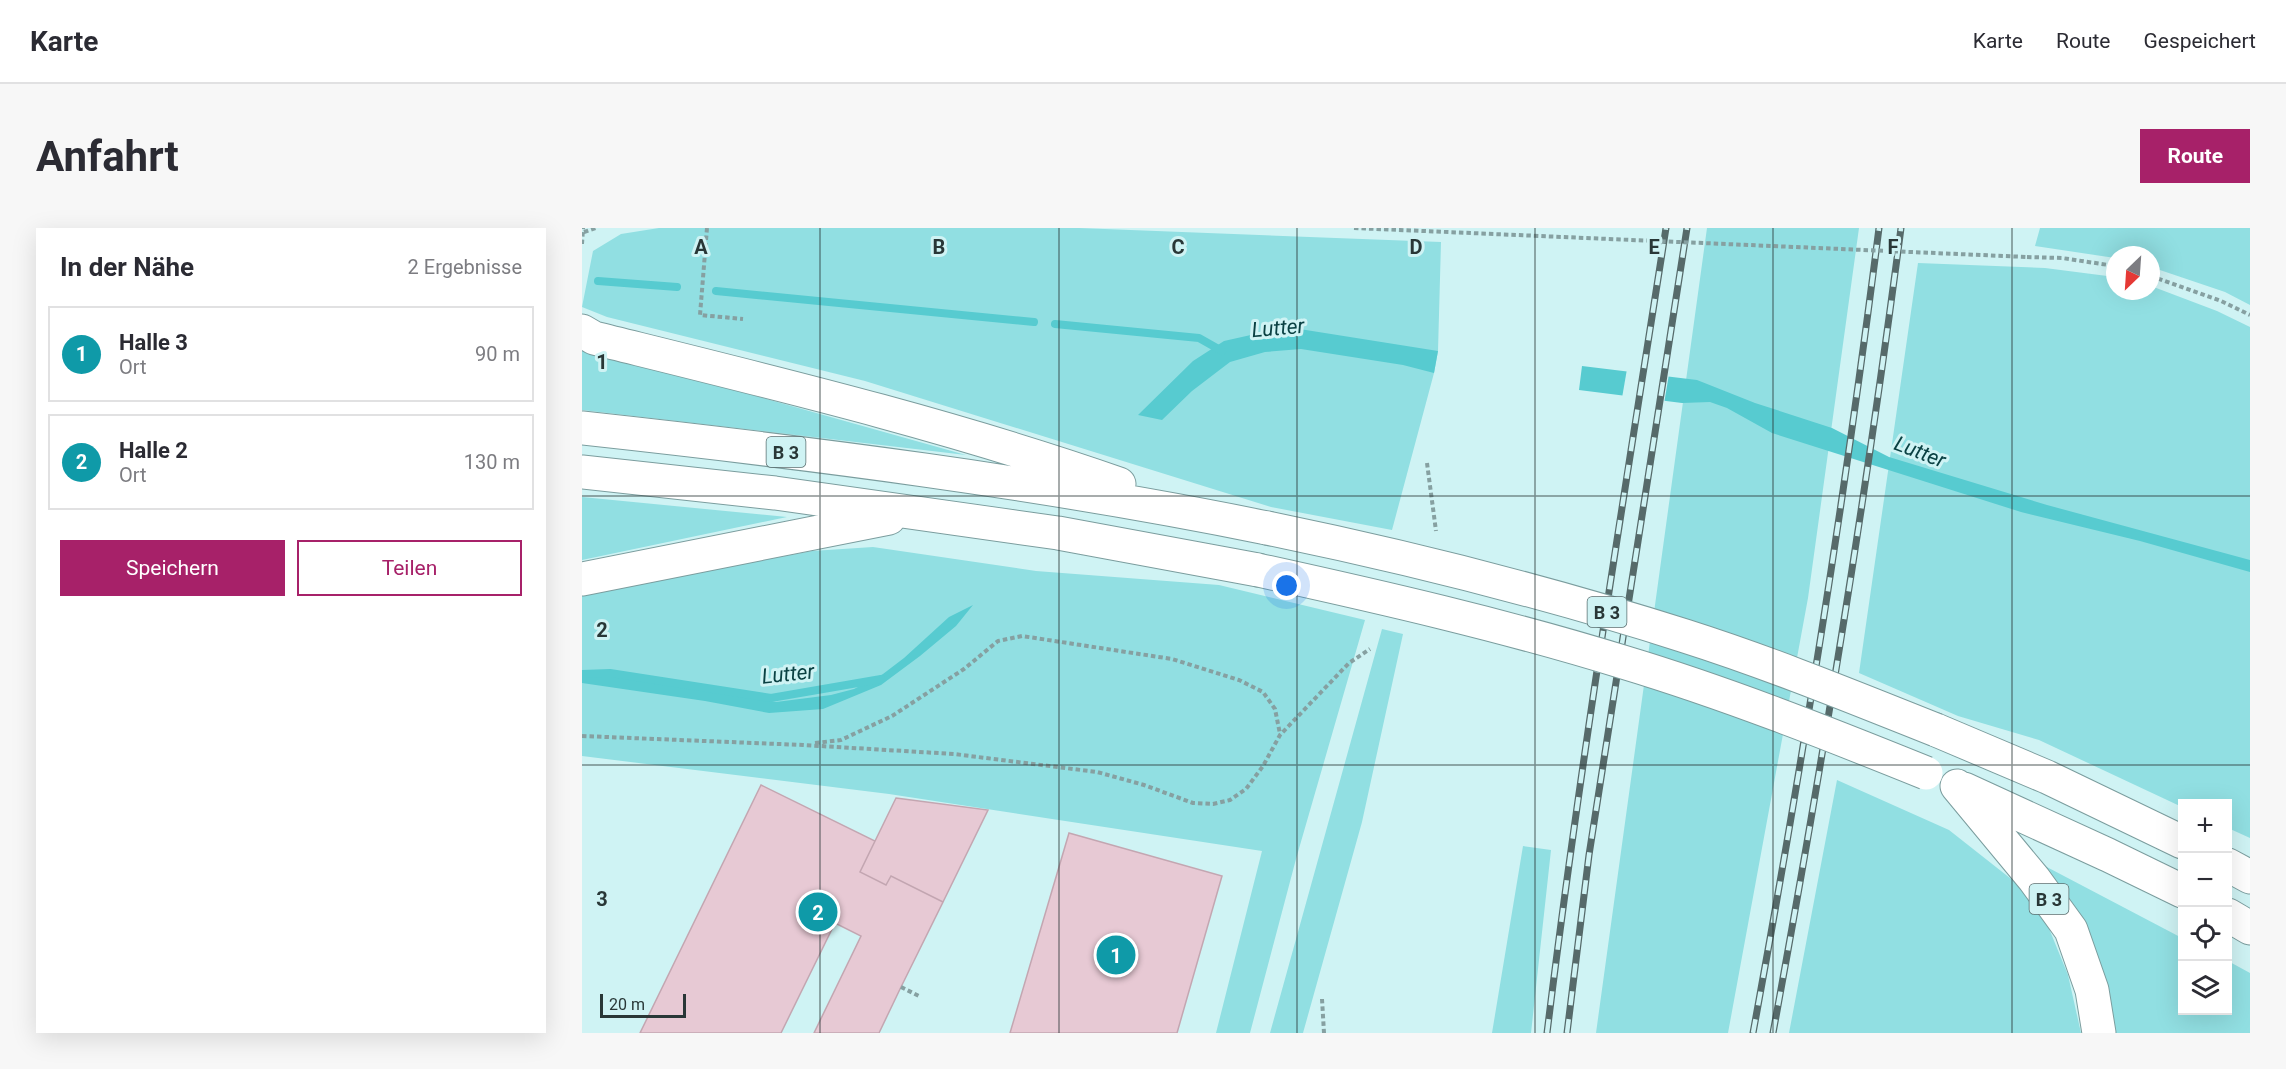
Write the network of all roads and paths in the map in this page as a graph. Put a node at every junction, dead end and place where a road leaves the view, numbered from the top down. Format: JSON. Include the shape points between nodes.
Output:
{"nodes":[{"id":1,"x":597,"y":228,"type":"edge"},
{"id":2,"x":707,"y":228,"type":"edge"},
{"id":3,"x":1354,"y":228,"type":"edge"},
{"id":4,"x":584,"y":230,"type":"edge"},
{"id":5,"x":582,"y":244,"type":"edge"},
{"id":6,"x":2106,"y":265,"type":"edge"},
{"id":7,"x":2160,"y":279,"type":"edge"},
{"id":8,"x":2250,"y":315,"type":"edge"},
{"id":9,"x":743,"y":319,"type":"dead end"},
{"id":10,"x":582,"y":331,"type":"edge"},
{"id":11,"x":582,"y":428,"type":"edge"},
{"id":12,"x":1427,"y":463,"type":"dead end"},
{"id":13,"x":582,"y":472,"type":"edge"},
{"id":14,"x":989,"y":478,"type":"junction"},
{"id":15,"x":775,"y":493,"type":"junction"},
{"id":16,"x":1178,"y":510,"type":"junction"},
{"id":17,"x":914,"y":513,"type":"junction"},
{"id":18,"x":1436,"y":531,"type":"dead end"},
{"id":19,"x":582,"y":579,"type":"edge"},
{"id":20,"x":1370,"y":649,"type":"dead end"},
{"id":21,"x":1280,"y":735,"type":"junction"},
{"id":22,"x":582,"y":736,"type":"edge"},
{"id":23,"x":803,"y":744,"type":"junction"},
{"id":24,"x":1957,"y":786,"type":"junction"},
{"id":25,"x":2178,"y":840,"type":"edge"},
{"id":26,"x":2232,"y":868,"type":"edge"},
{"id":27,"x":2250,"y":878,"type":"edge"},
{"id":28,"x":2178,"y":889,"type":"edge"},
{"id":29,"x":2232,"y":917,"type":"edge"},
{"id":30,"x":2250,"y":928,"type":"edge"},
{"id":31,"x":901,"y":987,"type":"dead end"},
{"id":32,"x":921,"y":997,"type":"dead end"},
{"id":33,"x":1322,"y":999,"type":"dead end"},
{"id":34,"x":1324,"y":1033,"type":"edge"},
{"id":35,"x":2099,"y":1033,"type":"edge"}],
"edges":[{"from":1,"to":4,"type":"path"},
{"from":2,"to":9,"type":"path","via":[[700,315]]},
{"from":3,"to":6,"type":"path","bridge":true,"via":[[2062,258]]},
{"from":4,"to":5,"type":"path"},
{"from":7,"to":8,"type":"path"},
{"from":10,"to":16,"type":"highway","via":[[594,338],[969,435],[1120,485]]},
{"from":11,"to":14,"type":"highway","number":"B 3"},
{"from":12,"to":18,"type":"path"},
{"from":13,"to":15,"type":"highway","number":"B 3"},
{"from":14,"to":15,"type":"highway","number":"B 3"},
{"from":14,"to":16,"type":"highway","number":"B 3"},
{"from":15,"to":17,"type":"highway","number":"B 3"},
{"from":16,"to":25,"type":"highway","number":"B 3","bridge":true,"via":[[1462,572],[1610,613],[1758,662],[1936,730],[2048,777]]},
{"from":17,"to":19,"type":"highway"},
{"from":17,"to":24,"type":"highway","number":"B 3","bridge":true,"via":[[1058,533],[1258,570],[1473,620],[1623,662],[1834,736]]},
{"from":20,"to":21,"type":"path","via":[[1349,663]]},
{"from":21,"to":23,"type":"path","via":[[1246,789],[1230,800],[1214,804],[1193,803],[1096,772],[954,754]]},
{"from":21,"to":23,"type":"path","via":[[1275,709],[1263,693],[1239,680],[1172,659],[1022,636],[998,641],[964,669],[892,716],[841,740]]},
{"from":22,"to":23,"type":"path"},
{"from":24,"to":28,"type":"highway","number":"B 3"},
{"from":24,"to":35,"type":"highway","number":"B 3","via":[[2071,930],[2092,990]]},
{"from":26,"to":27,"type":"highway"},
{"from":29,"to":30,"type":"highway"},
{"from":31,"to":32,"type":"path"},
{"from":33,"to":34,"type":"path"}]}
